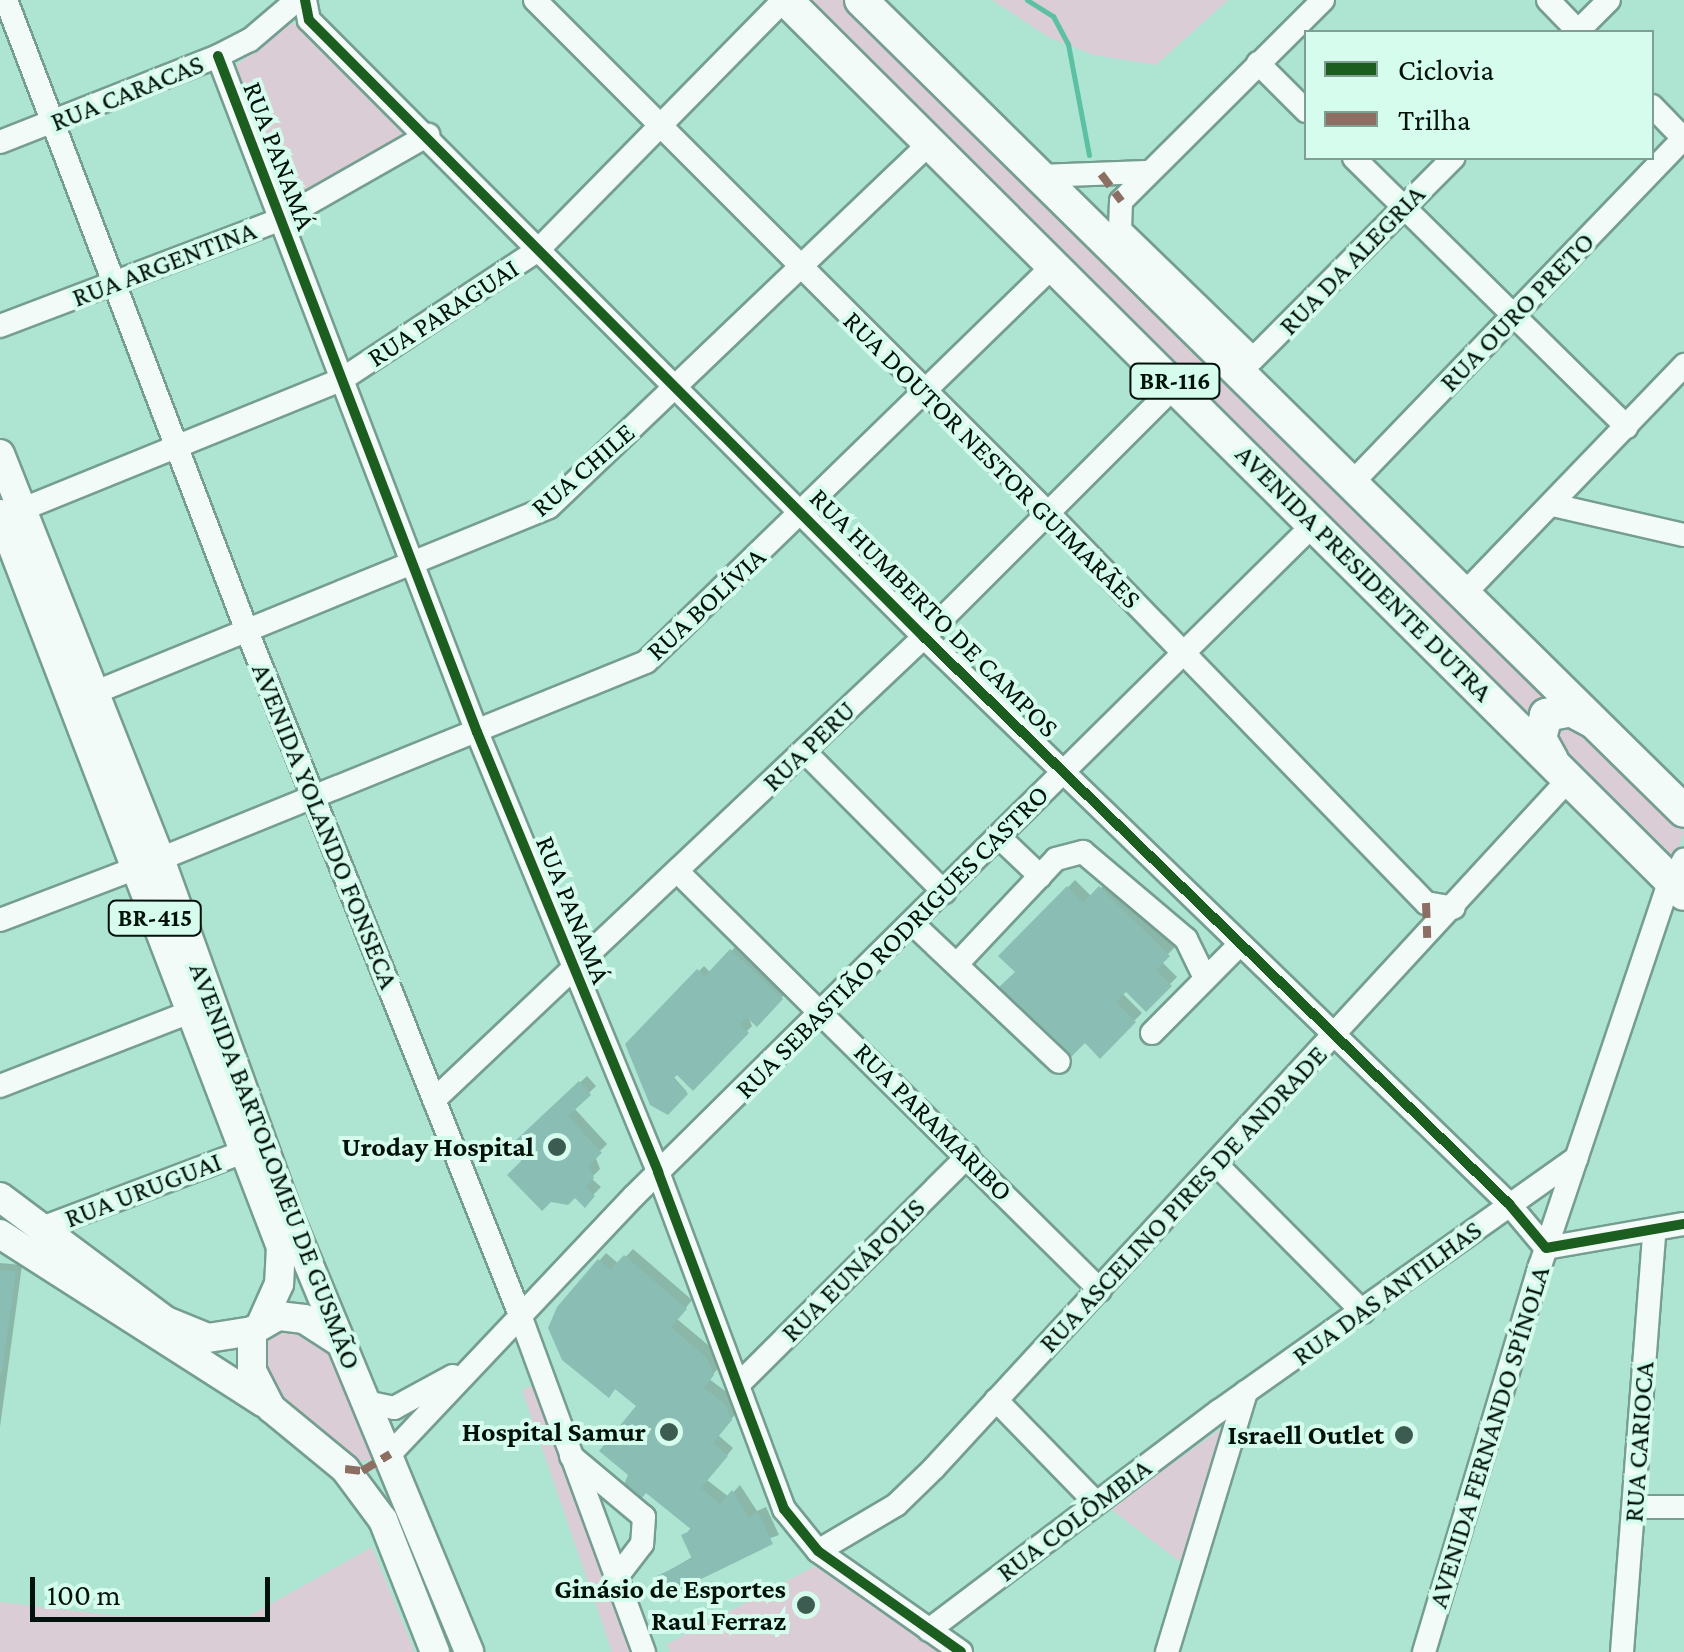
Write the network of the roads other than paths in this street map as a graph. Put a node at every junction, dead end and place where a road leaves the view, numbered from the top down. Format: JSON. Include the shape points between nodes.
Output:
{"nodes":[{"id":1,"x":6,"y":0,"type":"edge"},
{"id":2,"x":535,"y":0,"type":"edge"},
{"id":3,"x":785,"y":0,"type":"edge"},
{"id":4,"x":862,"y":0,"type":"edge"},
{"id":5,"x":1323,"y":0,"type":"edge"},
{"id":6,"x":1548,"y":0,"type":"edge"},
{"id":7,"x":1610,"y":0,"type":"edge"},
{"id":8,"x":304,"y":7,"type":"edge"},
{"id":9,"x":1576,"y":30,"type":"edge"},
{"id":10,"x":1580,"y":30,"type":"edge"},
{"id":11,"x":218,"y":56,"type":"junction"},
{"id":12,"x":1258,"y":63,"type":"junction"},
{"id":13,"x":1654,"y":108,"type":"edge"},
{"id":14,"x":1304,"y":109,"type":"edge"},
{"id":15,"x":55,"y":122,"type":"junction"},
{"id":16,"x":660,"y":125,"type":"junction"},
{"id":17,"x":428,"y":135,"type":"junction"},
{"id":18,"x":1684,"y":138,"type":"edge"},
{"id":19,"x":0,"y":142,"type":"edge"},
{"id":20,"x":931,"y":142,"type":"junction"},
{"id":21,"x":1356,"y":160,"type":"edge"},
{"id":22,"x":1450,"y":160,"type":"edge"},
{"id":23,"x":1148,"y":172,"type":"junction"},
{"id":24,"x":1038,"y":176,"type":"junction"},
{"id":25,"x":1404,"y":207,"type":"junction"},
{"id":26,"x":279,"y":220,"type":"junction"},
{"id":27,"x":538,"y":250,"type":"junction"},
{"id":28,"x":800,"y":264,"type":"junction"},
{"id":29,"x":1055,"y":264,"type":"junction"},
{"id":30,"x":116,"y":281,"type":"junction"},
{"id":31,"x":1514,"y":316,"type":"junction"},
{"id":32,"x":0,"y":326,"type":"edge"},
{"id":33,"x":1684,"y":366,"type":"edge"},
{"id":34,"x":341,"y":380,"type":"junction"},
{"id":35,"x":678,"y":384,"type":"junction"},
{"id":36,"x":1177,"y":384,"type":"junction"},
{"id":37,"x":928,"y":393,"type":"junction"},
{"id":38,"x":1627,"y":427,"type":"junction"},
{"id":39,"x":179,"y":448,"type":"junction"},
{"id":40,"x":0,"y":454,"type":"edge"},
{"id":41,"x":1350,"y":485,"type":"junction"},
{"id":42,"x":1553,"y":504,"type":"junction"},
{"id":43,"x":1047,"y":512,"type":"junction"},
{"id":44,"x":6,"y":514,"type":"edge"},
{"id":45,"x":801,"y":514,"type":"junction"},
{"id":46,"x":1314,"y":523,"type":"junction"},
{"id":47,"x":1684,"y":536,"type":"edge"},
{"id":48,"x":414,"y":564,"type":"junction"},
{"id":49,"x":1464,"y":594,"type":"junction"},
{"id":50,"x":247,"y":632,"type":"junction"},
{"id":51,"x":924,"y":637,"type":"junction"},
{"id":52,"x":1180,"y":654,"type":"junction"},
{"id":53,"x":96,"y":692,"type":"junction"},
{"id":54,"x":478,"y":732,"type":"junction"},
{"id":55,"x":1606,"y":732,"type":"junction"},
{"id":56,"x":804,"y":750,"type":"junction"},
{"id":57,"x":1064,"y":773,"type":"junction"},
{"id":58,"x":1563,"y":774,"type":"junction"},
{"id":59,"x":316,"y":798,"type":"junction"},
{"id":60,"x":1684,"y":811,"type":"edge"},
{"id":61,"x":999,"y":837,"type":"junction"},
{"id":62,"x":148,"y":863,"type":"junction"},
{"id":63,"x":678,"y":872,"type":"junction"},
{"id":64,"x":1040,"y":876,"type":"junction"},
{"id":65,"x":1680,"y":879,"type":"edge"},
{"id":66,"x":944,"y":892,"type":"junction"},
{"id":67,"x":1454,"y":908,"type":"junction"},
{"id":68,"x":0,"y":920,"type":"edge"},
{"id":69,"x":912,"y":923,"type":"junction"},
{"id":70,"x":1240,"y":944,"type":"junction"},
{"id":71,"x":957,"y":964,"type":"junction"},
{"id":72,"x":572,"y":971,"type":"junction"},
{"id":73,"x":1204,"y":978,"type":"junction"},
{"id":74,"x":822,"y":1010,"type":"junction"},
{"id":75,"x":190,"y":1012,"type":"junction"},
{"id":76,"x":1152,"y":1033,"type":"dead end"},
{"id":77,"x":1334,"y":1036,"type":"junction"},
{"id":78,"x":1059,"y":1062,"type":"dead end"},
{"id":79,"x":0,"y":1086,"type":"edge"},
{"id":80,"x":434,"y":1100,"type":"junction"},
{"id":81,"x":244,"y":1152,"type":"junction"},
{"id":82,"x":968,"y":1156,"type":"junction"},
{"id":83,"x":1576,"y":1158,"type":"junction"},
{"id":84,"x":1217,"y":1165,"type":"junction"},
{"id":85,"x":658,"y":1172,"type":"junction"},
{"id":86,"x":0,"y":1196,"type":"edge"},
{"id":87,"x":1509,"y":1204,"type":"junction"},
{"id":88,"x":1684,"y":1224,"type":"edge"},
{"id":89,"x":42,"y":1228,"type":"junction"},
{"id":90,"x":1654,"y":1232,"type":"junction"},
{"id":91,"x":0,"y":1234,"type":"edge"},
{"id":92,"x":1546,"y":1248,"type":"junction"},
{"id":93,"x":1100,"y":1290,"type":"junction"},
{"id":94,"x":1363,"y":1312,"type":"junction"},
{"id":95,"x":520,"y":1314,"type":"junction"},
{"id":96,"x":257,"y":1327,"type":"junction"},
{"id":97,"x":338,"y":1341,"type":"junction"},
{"id":98,"x":473,"y":1364,"type":"junction"},
{"id":99,"x":738,"y":1384,"type":"junction"},
{"id":100,"x":996,"y":1400,"type":"junction"},
{"id":101,"x":366,"y":1402,"type":"junction"},
{"id":102,"x":271,"y":1408,"type":"junction"},
{"id":103,"x":1228,"y":1417,"type":"junction"},
{"id":104,"x":390,"y":1454,"type":"junction"},
{"id":105,"x":571,"y":1456,"type":"junction"},
{"id":106,"x":1096,"y":1503,"type":"junction"},
{"id":107,"x":1634,"y":1507,"type":"junction"},
{"id":108,"x":1684,"y":1507,"type":"edge"},
{"id":109,"x":818,"y":1551,"type":"junction"},
{"id":110,"x":616,"y":1578,"type":"junction"},
{"id":111,"x":928,"y":1630,"type":"junction"},
{"id":112,"x":435,"y":1652,"type":"edge"},
{"id":113,"x":469,"y":1652,"type":"edge"},
{"id":114,"x":644,"y":1652,"type":"edge"},
{"id":115,"x":962,"y":1652,"type":"edge"},
{"id":116,"x":1167,"y":1652,"type":"edge"},
{"id":117,"x":1424,"y":1652,"type":"edge"},
{"id":118,"x":1622,"y":1652,"type":"edge"}],
"edges":[{"from":1,"to":15,"type":"street","name":"AVENIDA YOLANDO FONSECA"},
{"from":2,"to":16,"type":"street","name":"RUA DOUTOR NESTOR GUIMARÃES"},
{"from":3,"to":16,"type":"street","name":"RUA PARAGUAI"},
{"from":3,"to":20,"type":"highway","name":"AVENIDA PRESIDENTE DUTRA","number":"BR-116"},
{"from":4,"to":24,"type":"highway","name":"AVENIDA PRESIDENTE DUTRA","number":"BR-116"},
{"from":5,"to":12,"type":"street"},
{"from":6,"to":9,"type":"street"},
{"from":7,"to":10,"type":"street"},
{"from":8,"to":11,"type":"street","name":"RUA CARACAS"},
{"from":8,"to":17,"type":"street","name":"RUA HUMBERTO DE CAMPOS"},
{"from":11,"to":15,"type":"street","name":"RUA CARACAS"},
{"from":11,"to":26,"type":"street","name":"RUA PANAMÁ"},
{"from":12,"to":14,"type":"street"},
{"from":12,"to":23,"type":"street"},
{"from":13,"to":18,"type":"street"},
{"from":15,"to":19,"type":"street","name":"RUA CARACAS"},
{"from":15,"to":30,"type":"street","name":"AVENIDA YOLANDO FONSECA"},
{"from":16,"to":27,"type":"street","name":"RUA PARAGUAI"},
{"from":16,"to":28,"type":"street","name":"RUA DOUTOR NESTOR GUIMARÃES"},
{"from":17,"to":26,"type":"street","name":"RUA ARGENTINA"},
{"from":17,"to":27,"type":"street","name":"RUA HUMBERTO DE CAMPOS"},
{"from":18,"to":31,"type":"street","name":"RUA OURO PRETO"},
{"from":20,"to":28,"type":"street","name":"RUA CHILE"},
{"from":20,"to":29,"type":"highway","name":"AVENIDA PRESIDENTE DUTRA","number":"BR-116"},
{"from":21,"to":25,"type":"street"},
{"from":22,"to":25,"type":"street","name":"RUA DA ALEGRIA"},
{"from":23,"to":24,"type":"street"},
{"from":23,"to":25,"type":"street","name":"RUA DA ALEGRIA","via":[[1120,201],[1120,230],[1249,358]]},
{"from":24,"to":41,"type":"highway","name":"AVENIDA PRESIDENTE DUTRA","number":"BR-116"},
{"from":25,"to":31,"type":"street"},
{"from":26,"to":30,"type":"street","name":"RUA ARGENTINA"},
{"from":26,"to":34,"type":"street","name":"RUA PANAMÁ"},
{"from":27,"to":34,"type":"street","name":"RUA PARAGUAI"},
{"from":27,"to":35,"type":"street","name":"RUA HUMBERTO DE CAMPOS"},
{"from":28,"to":35,"type":"street","name":"RUA CHILE"},
{"from":28,"to":37,"type":"street","name":"RUA DOUTOR NESTOR GUIMARÃES"},
{"from":29,"to":36,"type":"highway","name":"AVENIDA PRESIDENTE DUTRA","number":"BR-116"},
{"from":29,"to":37,"type":"street","name":"RUA BOLÍVIA"},
{"from":30,"to":32,"type":"street","name":"RUA ARGENTINA"},
{"from":30,"to":39,"type":"street","name":"AVENIDA YOLANDO FONSECA"},
{"from":31,"to":38,"type":"street"},
{"from":31,"to":41,"type":"street","name":"RUA OURO PRETO"},
{"from":33,"to":38,"type":"street"},
{"from":34,"to":39,"type":"street","name":"RUA PARAGUAI"},
{"from":34,"to":48,"type":"street","name":"RUA PANAMÁ"},
{"from":35,"to":45,"type":"street","name":"RUA HUMBERTO DE CAMPOS"},
{"from":35,"to":48,"type":"street","name":"RUA CHILE","via":[[548,507]]},
{"from":36,"to":43,"type":"street","name":"RUA PERU"},
{"from":36,"to":46,"type":"highway","name":"AVENIDA PRESIDENTE DUTRA","number":"BR-116"},
{"from":37,"to":43,"type":"street","name":"RUA DOUTOR NESTOR GUIMARÃES"},
{"from":37,"to":45,"type":"street","name":"RUA BOLÍVIA"},
{"from":38,"to":42,"type":"street"},
{"from":39,"to":44,"type":"street","name":"RUA PARAGUAI"},
{"from":39,"to":50,"type":"street","name":"AVENIDA YOLANDO FONSECA"},
{"from":40,"to":44,"type":"main road","name":"AVENIDA BARTOLOMEU DE GUSMÃO"},
{"from":41,"to":49,"type":"highway","name":"AVENIDA PRESIDENTE DUTRA","number":"BR-116"},
{"from":42,"to":47,"type":"street"},
{"from":42,"to":49,"type":"street"},
{"from":43,"to":51,"type":"street","name":"RUA PERU"},
{"from":43,"to":52,"type":"street","name":"RUA DOUTOR NESTOR GUIMARÃES"},
{"from":44,"to":53,"type":"main road","name":"AVENIDA BARTOLOMEU DE GUSMÃO"},
{"from":44,"to":62,"type":"main road","name":"AVENIDA BARTOLOMEU DE GUSMÃO","number":"BR-415"},
{"from":45,"to":51,"type":"street","name":"RUA HUMBERTO DE CAMPOS"},
{"from":45,"to":54,"type":"street","name":"RUA BOLÍVIA","via":[[646,662]]},
{"from":46,"to":52,"type":"street","name":"RUA SEBASTIÃO RODRIGUES CASTRO"},
{"from":46,"to":58,"type":"highway","name":"AVENIDA PRESIDENTE DUTRA","number":"BR-116"},
{"from":48,"to":50,"type":"street","name":"RUA CHILE"},
{"from":48,"to":54,"type":"street","name":"RUA PANAMÁ"},
{"from":49,"to":55,"type":"highway","name":"AVENIDA PRESIDENTE DUTRA","number":"BR-116"},
{"from":50,"to":53,"type":"street","name":"RUA CHILE"},
{"from":50,"to":59,"type":"street","name":"AVENIDA YOLANDO FONSECA"},
{"from":51,"to":56,"type":"street","name":"RUA PERU"},
{"from":51,"to":57,"type":"street","name":"RUA HUMBERTO DE CAMPOS"},
{"from":52,"to":57,"type":"street","name":"RUA SEBASTIÃO RODRIGUES CASTRO"},
{"from":52,"to":67,"type":"street","name":"RUA DOUTOR NESTOR GUIMARÃES","via":[[1426,904]]},
{"from":53,"to":62,"type":"main road","name":"AVENIDA BARTOLOMEU DE GUSMÃO"},
{"from":54,"to":59,"type":"street","name":"RUA BOLÍVIA"},
{"from":54,"to":72,"type":"street","name":"RUA PANAMÁ"},
{"from":55,"to":58,"type":"highway","via":[[1571,710],[1546,715],[1540,738]]},
{"from":55,"to":60,"type":"highway","name":"AVENIDA PRESIDENTE DUTRA","number":"BR-116"},
{"from":56,"to":63,"type":"street","name":"RUA PERU"},
{"from":56,"to":66,"type":"street"},
{"from":57,"to":61,"type":"street","name":"RUA SEBASTIÃO RODRIGUES CASTRO"},
{"from":57,"to":70,"type":"street","name":"RUA HUMBERTO DE CAMPOS"},
{"from":58,"to":65,"type":"highway","name":"AVENIDA PRESIDENTE DUTRA"},
{"from":58,"to":67,"type":"street","name":"RUA ASCELINO PIRES DE ANDRADE"},
{"from":59,"to":62,"type":"street","name":"RUA BOLÍVIA"},
{"from":59,"to":80,"type":"street","name":"AVENIDA YOLANDO FONSECA"},
{"from":61,"to":64,"type":"street"},
{"from":61,"to":66,"type":"street","name":"RUA SEBASTIÃO RODRIGUES CASTRO"},
{"from":62,"to":68,"type":"street","name":"RUA BOLÍVIA"},
{"from":62,"to":75,"type":"main road","name":"AVENIDA BARTOLOMEU DE GUSMÃO","number":"BR-415"},
{"from":62,"to":97,"type":"main road","name":"AVENIDA BARTOLOMEU DE GUSMÃO"},
{"from":63,"to":72,"type":"street","name":"RUA PERU"},
{"from":63,"to":74,"type":"street","name":"RUA PARAMARIBO"},
{"from":64,"to":71,"type":"street"},
{"from":64,"to":73,"type":"street","via":[[1056,859],[1084,852],[1186,939]]},
{"from":65,"to":83,"type":"street","name":"AVENIDA FERNANDO SPÍNOLA"},
{"from":66,"to":69,"type":"street","name":"RUA SEBASTIÃO RODRIGUES CASTRO"},
{"from":67,"to":77,"type":"street","name":"RUA ASCELINO PIRES DE ANDRADE"},
{"from":69,"to":71,"type":"street"},
{"from":69,"to":74,"type":"street","name":"RUA SEBASTIÃO RODRIGUES CASTRO"},
{"from":70,"to":73,"type":"street"},
{"from":70,"to":77,"type":"street","name":"RUA HUMBERTO DE CAMPOS"},
{"from":71,"to":78,"type":"street"},
{"from":72,"to":80,"type":"street","name":"RUA PERU"},
{"from":72,"to":85,"type":"street","name":"RUA PANAMÁ"},
{"from":73,"to":76,"type":"street"},
{"from":74,"to":82,"type":"street","name":"RUA PARAMARIBO"},
{"from":74,"to":85,"type":"street","name":"RUA SEBASTIÃO RODRIGUES CASTRO"},
{"from":75,"to":79,"type":"street"},
{"from":75,"to":81,"type":"main road","name":"AVENIDA BARTOLOMEU DE GUSMÃO","number":"BR-415"},
{"from":77,"to":84,"type":"street","name":"RUA ASCELINO PIRES DE ANDRADE"},
{"from":77,"to":87,"type":"street","name":"RUA HUMBERTO DE CAMPOS"},
{"from":80,"to":95,"type":"street","name":"AVENIDA YOLANDO FONSECA"},
{"from":81,"to":89,"type":"street","name":"RUA URUGUAI"},
{"from":81,"to":96,"type":"main road","name":"AVENIDA BARTOLOMEU DE GUSMÃO","number":"BR-415","via":[[280,1247],[279,1284]]},
{"from":82,"to":93,"type":"street","name":"RUA PARAMARIBO"},
{"from":82,"to":99,"type":"street","name":"RUA EUNÁPOLIS"},
{"from":83,"to":87,"type":"street","name":"RUA DAS ANTILHAS"},
{"from":83,"to":92,"type":"street","name":"AVENIDA FERNANDO SPÍNOLA"},
{"from":84,"to":93,"type":"street","name":"RUA ASCELINO PIRES DE ANDRADE"},
{"from":84,"to":94,"type":"street"},
{"from":85,"to":95,"type":"street","name":"RUA SEBASTIÃO RODRIGUES CASTRO"},
{"from":85,"to":99,"type":"street","name":"RUA PANAMÁ"},
{"from":86,"to":89,"type":"main road"},
{"from":87,"to":92,"type":"street","name":"RUA HUMBERTO DE CAMPOS"},
{"from":87,"to":94,"type":"street","name":"RUA DAS ANTILHAS"},
{"from":88,"to":90,"type":"street"},
{"from":89,"to":96,"type":"main road","via":[[166,1321],[208,1338]]},
{"from":90,"to":92,"type":"street"},
{"from":90,"to":107,"type":"street","name":"RUA CARIOCA"},
{"from":91,"to":102,"type":"main road"},
{"from":92,"to":117,"type":"street","name":"AVENIDA FERNANDO SPÍNOLA"},
{"from":93,"to":100,"type":"street","name":"RUA ASCELINO PIRES DE ANDRADE"},
{"from":94,"to":103,"type":"street","name":"RUA DAS ANTILHAS","via":[[1246,1392]]},
{"from":95,"to":98,"type":"street","name":"RUA SEBASTIÃO RODRIGUES CASTRO"},
{"from":95,"to":105,"type":"street","name":"AVENIDA YOLANDO FONSECA"},
{"from":96,"to":97,"type":"main road","via":[[278,1316],[304,1319]]},
{"from":96,"to":102,"type":"main road","via":[[252,1372]]},
{"from":97,"to":101,"type":"main road","name":"AVENIDA BARTOLOMEU DE GUSMÃO"},
{"from":98,"to":101,"type":"street","name":"RUA SEBASTIÃO RODRIGUES CASTRO","via":[[394,1408]]},
{"from":98,"to":104,"type":"street","name":"RUA SEBASTIÃO RODRIGUES CASTRO"},
{"from":99,"to":109,"type":"street","name":"RUA PANAMÁ","via":[[784,1508]]},
{"from":100,"to":106,"type":"street"},
{"from":100,"to":109,"type":"street","name":"RUA ASCELINO PIRES DE ANDRADE","via":[[896,1505]]},
{"from":101,"to":104,"type":"main road","name":"AVENIDA BARTOLOMEU DE GUSMÃO"},
{"from":102,"to":112,"type":"main road","via":[[345,1469],[383,1520]]},
{"from":103,"to":106,"type":"street","name":"RUA COLÔMBIA"},
{"from":103,"to":116,"type":"street","name":"RUA DAS ANTILHAS"},
{"from":104,"to":113,"type":"main road","name":"AVENIDA BARTOLOMEU DE GUSMÃO"},
{"from":105,"to":110,"type":"street","name":"AVENIDA YOLANDO FONSECA"},
{"from":105,"to":110,"type":"street","via":[[644,1516],[642,1544]]},
{"from":106,"to":111,"type":"street","name":"RUA COLÔMBIA"},
{"from":107,"to":108,"type":"street"},
{"from":107,"to":118,"type":"street","name":"RUA CARIOCA"},
{"from":109,"to":111,"type":"street","name":"RUA PANAMÁ"},
{"from":110,"to":114,"type":"street","name":"AVENIDA YOLANDO FONSECA"},
{"from":111,"to":115,"type":"street","name":"RUA PANAMÁ"}]}
